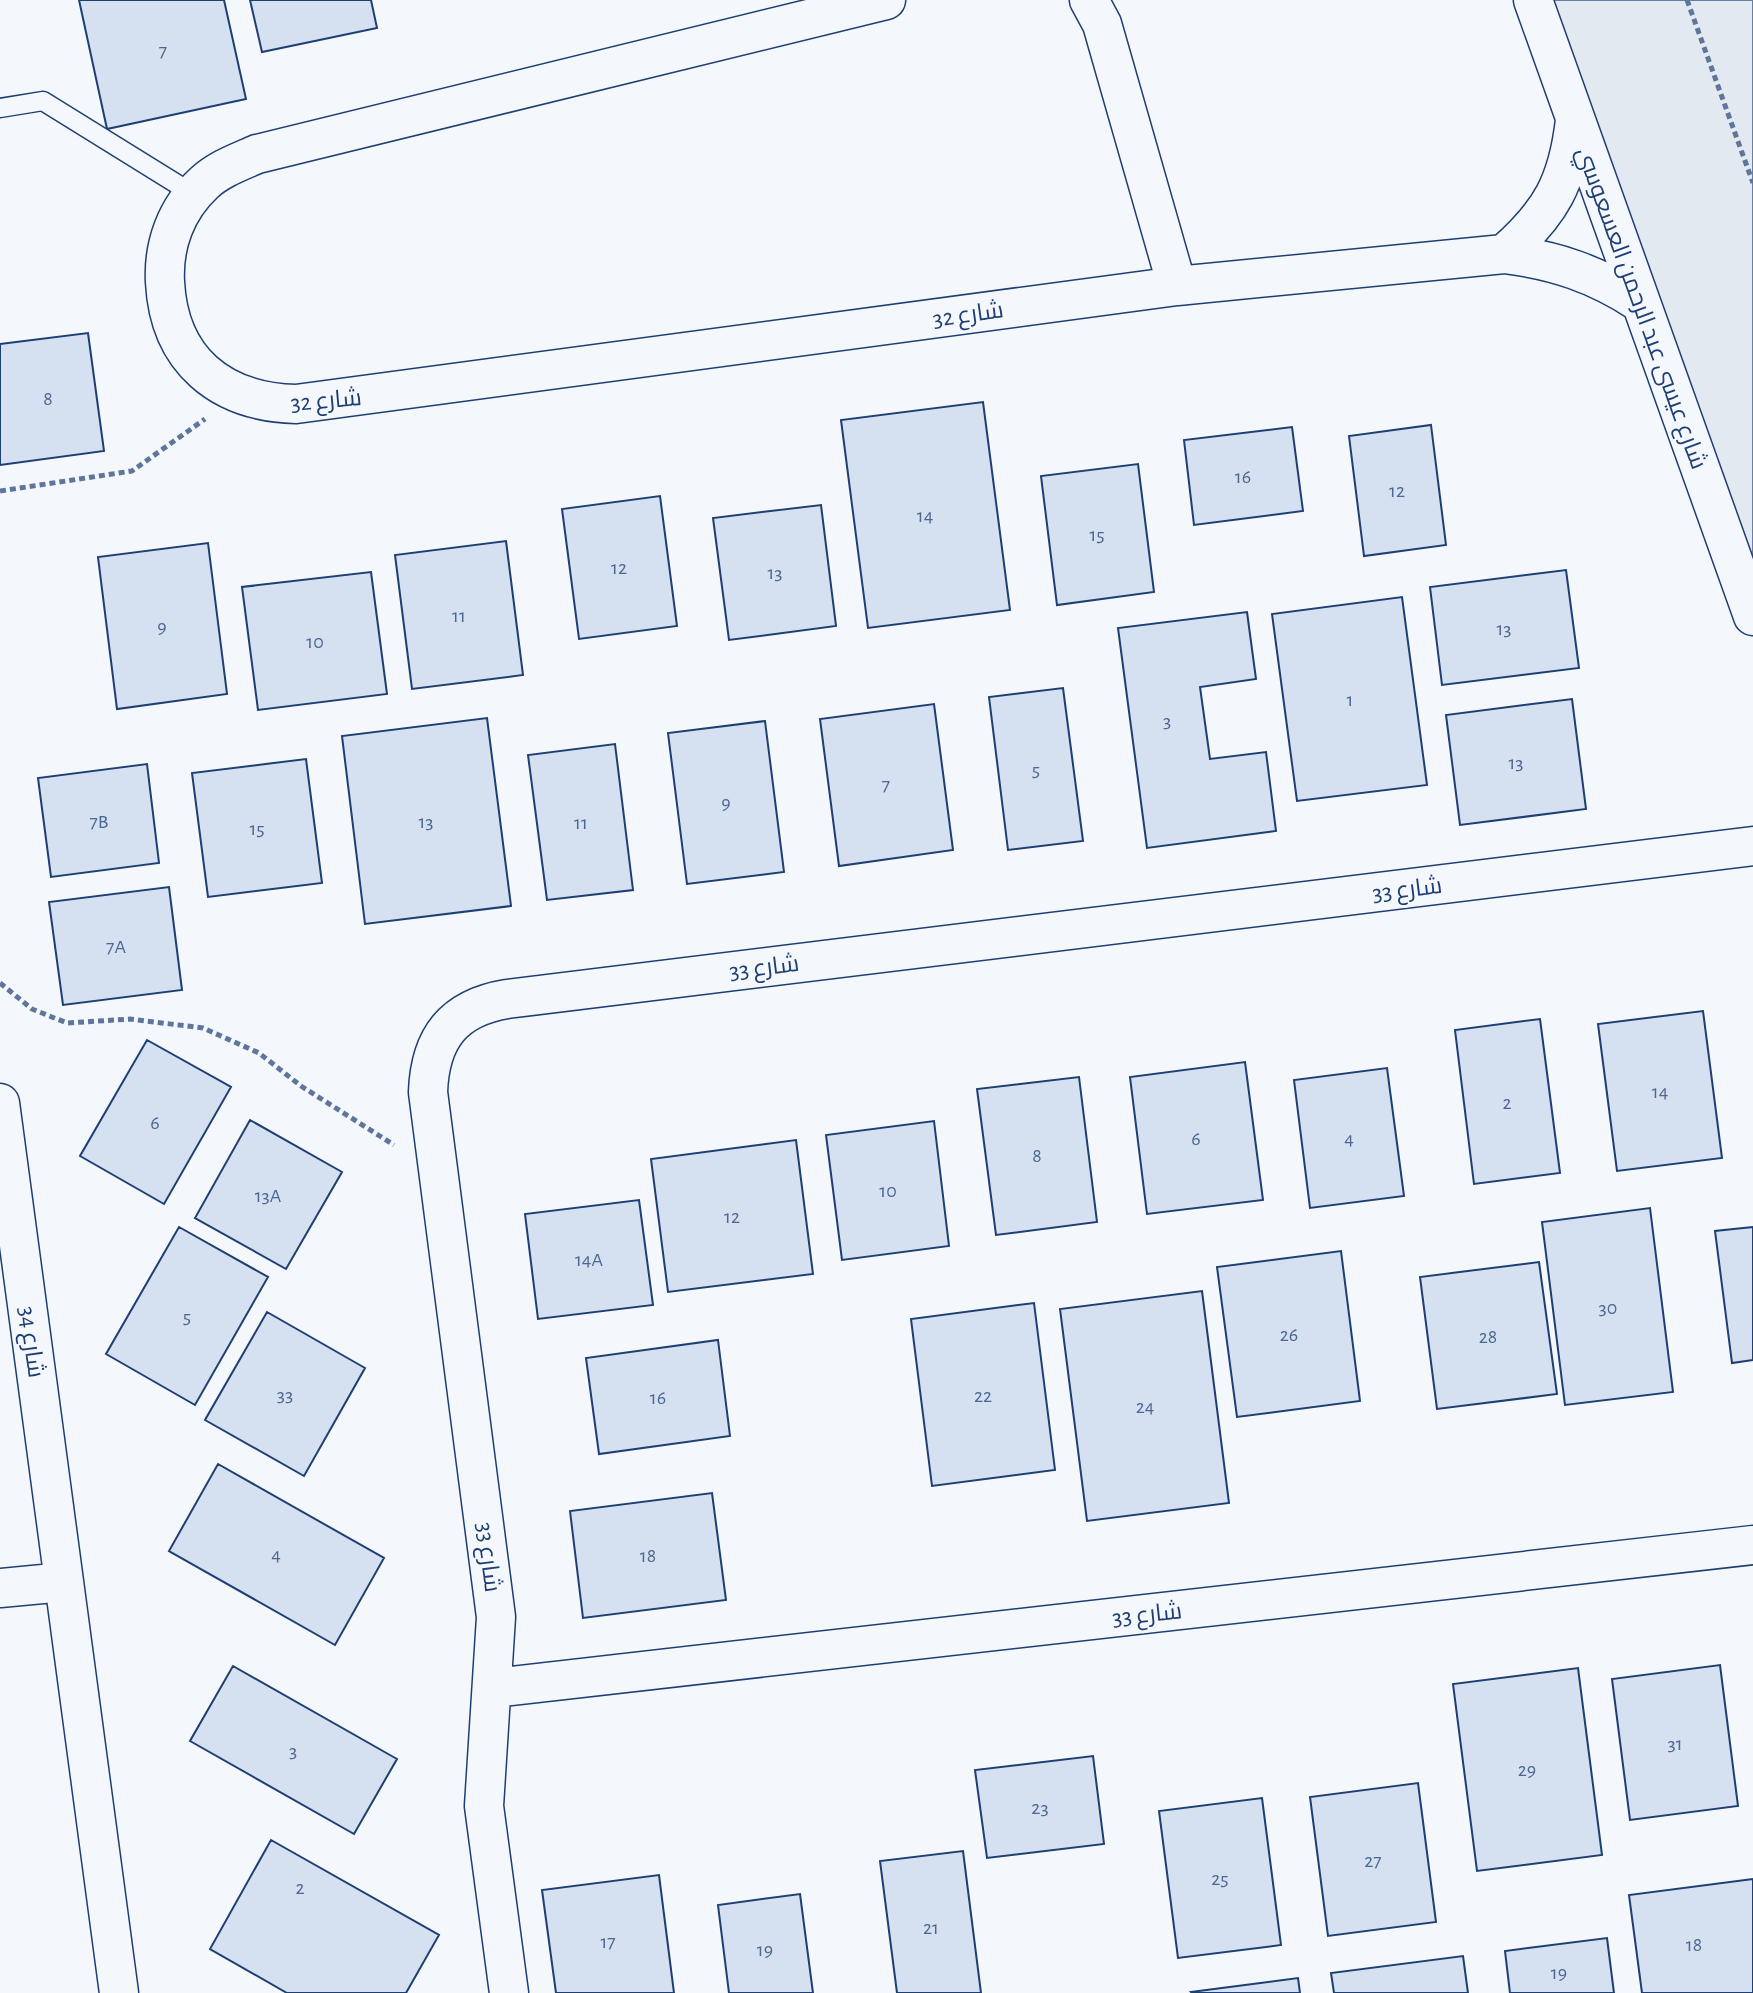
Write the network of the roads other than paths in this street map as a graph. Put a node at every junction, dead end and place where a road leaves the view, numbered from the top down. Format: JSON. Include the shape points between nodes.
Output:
{"nodes":[{"id":1,"x":886,"y":0,"type":"edge"},
{"id":2,"x":1089,"y":0,"type":"edge"},
{"id":3,"x":1533,"y":0,"type":"edge"},
{"id":4,"x":0,"y":108,"type":"edge"},
{"id":5,"x":1575,"y":118,"type":"junction"},
{"id":6,"x":193,"y":194,"type":"junction"},
{"id":7,"x":1504,"y":254,"type":"junction"},
{"id":8,"x":1177,"y":286,"type":"junction"},
{"id":9,"x":1639,"y":302,"type":"junction"},
{"id":10,"x":1753,"y":616,"type":"edge"},
{"id":11,"x":1753,"y":846,"type":"edge"},
{"id":12,"x":0,"y":1103,"type":"edge"},
{"id":13,"x":5,"y":1173,"type":"edge"},
{"id":14,"x":1753,"y":1545,"type":"edge"},
{"id":15,"x":64,"y":1582,"type":"junction"},
{"id":16,"x":0,"y":1588,"type":"edge"},
{"id":17,"x":493,"y":1688,"type":"junction"},
{"id":18,"x":119,"y":1993,"type":"edge"},
{"id":19,"x":509,"y":1993,"type":"edge"}],
"edges":[{"from":1,"to":6,"type":"street","name":"شارع 32","via":[[257,154],[218,173]]},
{"from":2,"to":8,"type":"street","via":[[1102,24]]},
{"from":3,"to":5,"type":"street","name":"شارع عيسى عبد الرحمن العسعوسي"},
{"from":4,"to":6,"type":"lane","via":[[43,101]]},
{"from":5,"to":7,"type":"street","via":[[1571,157],[1557,195],[1534,228]]},
{"from":5,"to":9,"type":"street","name":"شارع عيسى عبد الرحمن العسعوسي"},
{"from":6,"to":8,"type":"street","name":"شارع 32","via":[[166,247],[169,315],[181,347],[208,376],[239,394],[277,404]]},
{"from":7,"to":8,"type":"street","name":"شارع 32"},
{"from":7,"to":9,"type":"street","name":"شارع 32","via":[[1575,268]]},
{"from":9,"to":10,"type":"street","name":"شارع عيسى عبد الرحمن العسعوسي"},
{"from":11,"to":17,"type":"street","name":"شارع 33","via":[[487,1002],[450,1025],[433,1054],[428,1092],[493,1585]]},
{"from":12,"to":13,"type":"street","name":"شارع 34"},
{"from":13,"to":15,"type":"street","name":"شارع 34"},
{"from":14,"to":17,"type":"street","name":"شارع 33"},
{"from":15,"to":16,"type":"street"},
{"from":15,"to":18,"type":"street","name":"شارع 34"},
{"from":17,"to":19,"type":"street","name":"شارع 33","via":[[484,1806]]}]}
